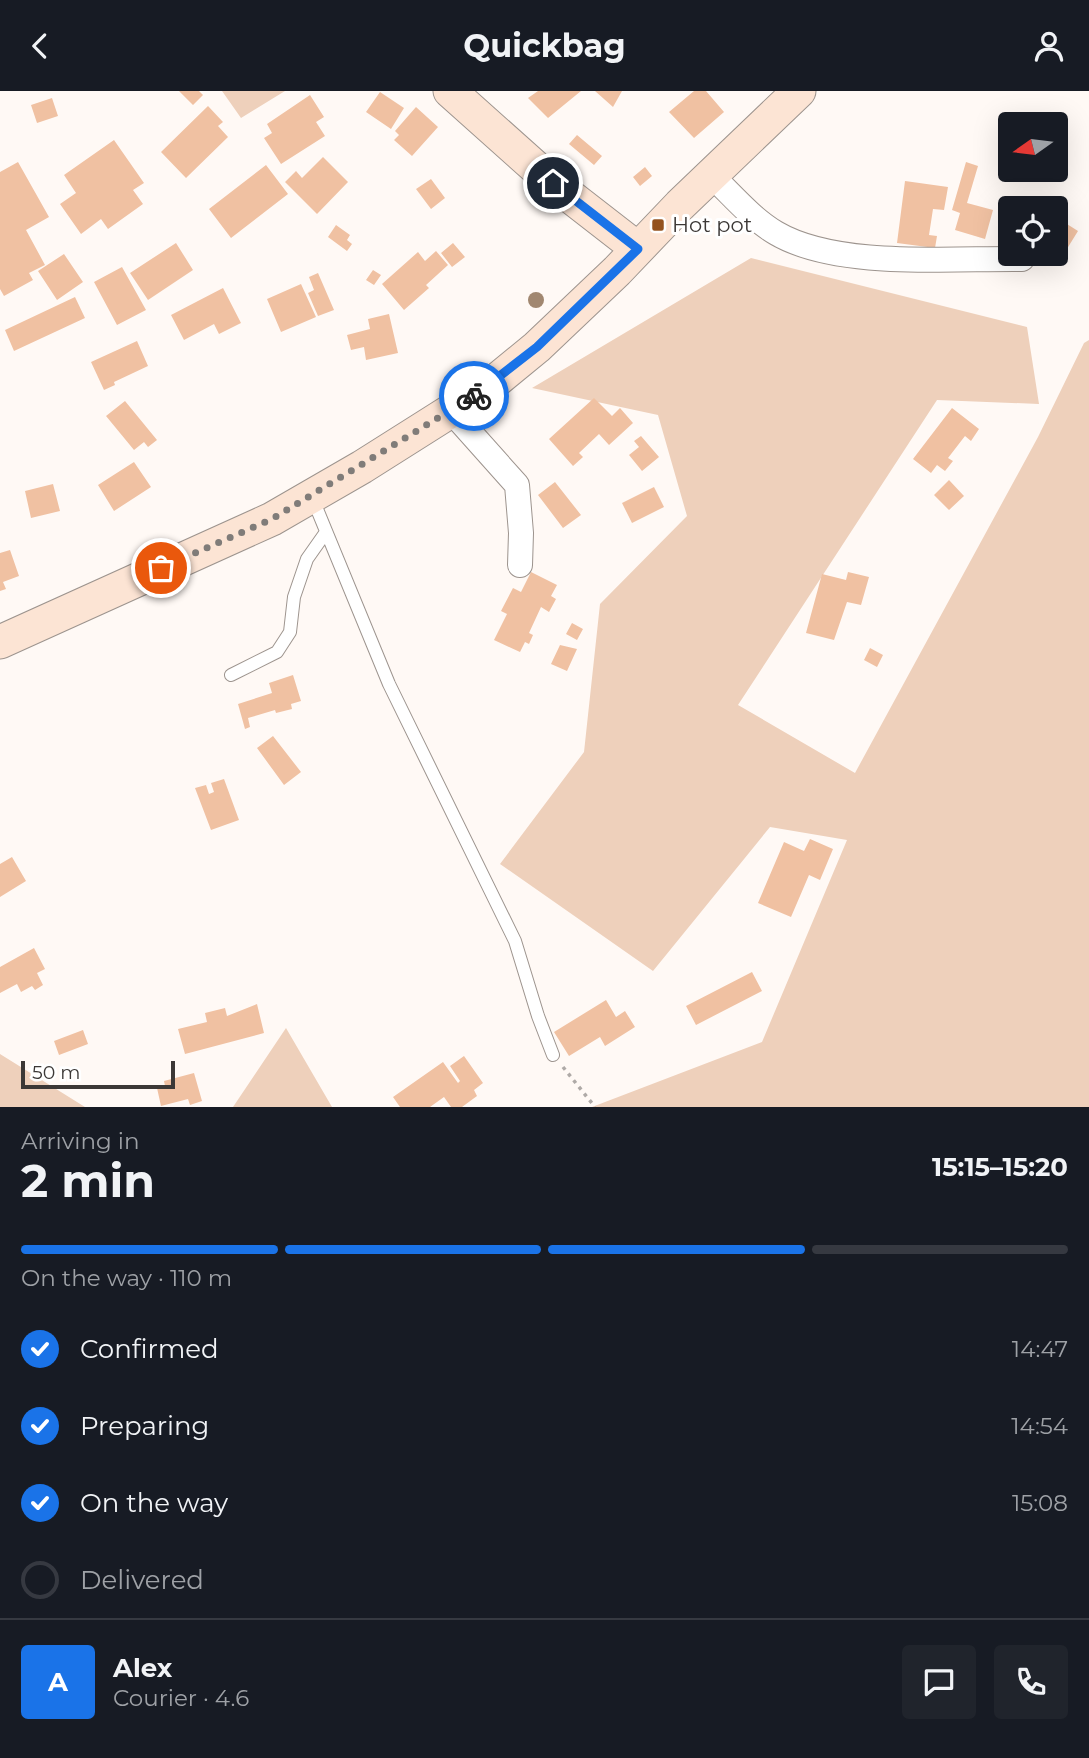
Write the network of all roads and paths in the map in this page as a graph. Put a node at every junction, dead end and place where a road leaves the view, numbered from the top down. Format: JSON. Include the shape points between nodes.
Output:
{"nodes":[{"id":1,"x":450,"y":91,"type":"edge"},
{"id":2,"x":799,"y":91,"type":"edge"},
{"id":3,"x":712,"y":176,"type":"junction"},
{"id":4,"x":638,"y":249,"type":"junction"},
{"id":5,"x":998,"y":258,"type":"edge"},
{"id":6,"x":451,"y":411,"type":"junction"},
{"id":7,"x":312,"y":497,"type":"junction"},
{"id":8,"x":326,"y":532,"type":"junction"},
{"id":9,"x":520,"y":565,"type":"dead end"},
{"id":10,"x":0,"y":642,"type":"edge"},
{"id":11,"x":231,"y":675,"type":"dead end"},
{"id":12,"x":553,"y":1055,"type":"joint"},
{"id":13,"x":595,"y":1107,"type":"edge"}],
"edges":[{"from":1,"to":4,"type":"main road","via":[[553,183]]},
{"from":2,"to":3,"type":"main road"},
{"from":3,"to":4,"type":"main road"},
{"from":3,"to":5,"type":"street","via":[[776,233],[803,245],[877,257]]},
{"from":4,"to":6,"type":"main road","via":[[537,347]]},
{"from":6,"to":7,"type":"main road"},
{"from":6,"to":9,"type":"street","via":[[517,485]]},
{"from":7,"to":8,"type":"lane"},
{"from":7,"to":10,"type":"main road"},
{"from":8,"to":11,"type":"lane","via":[[307,558],[294,597],[290,632],[277,652]]},
{"from":8,"to":12,"type":"lane","via":[[389,684],[515,941]]},
{"from":12,"to":13,"type":"path"}]}
